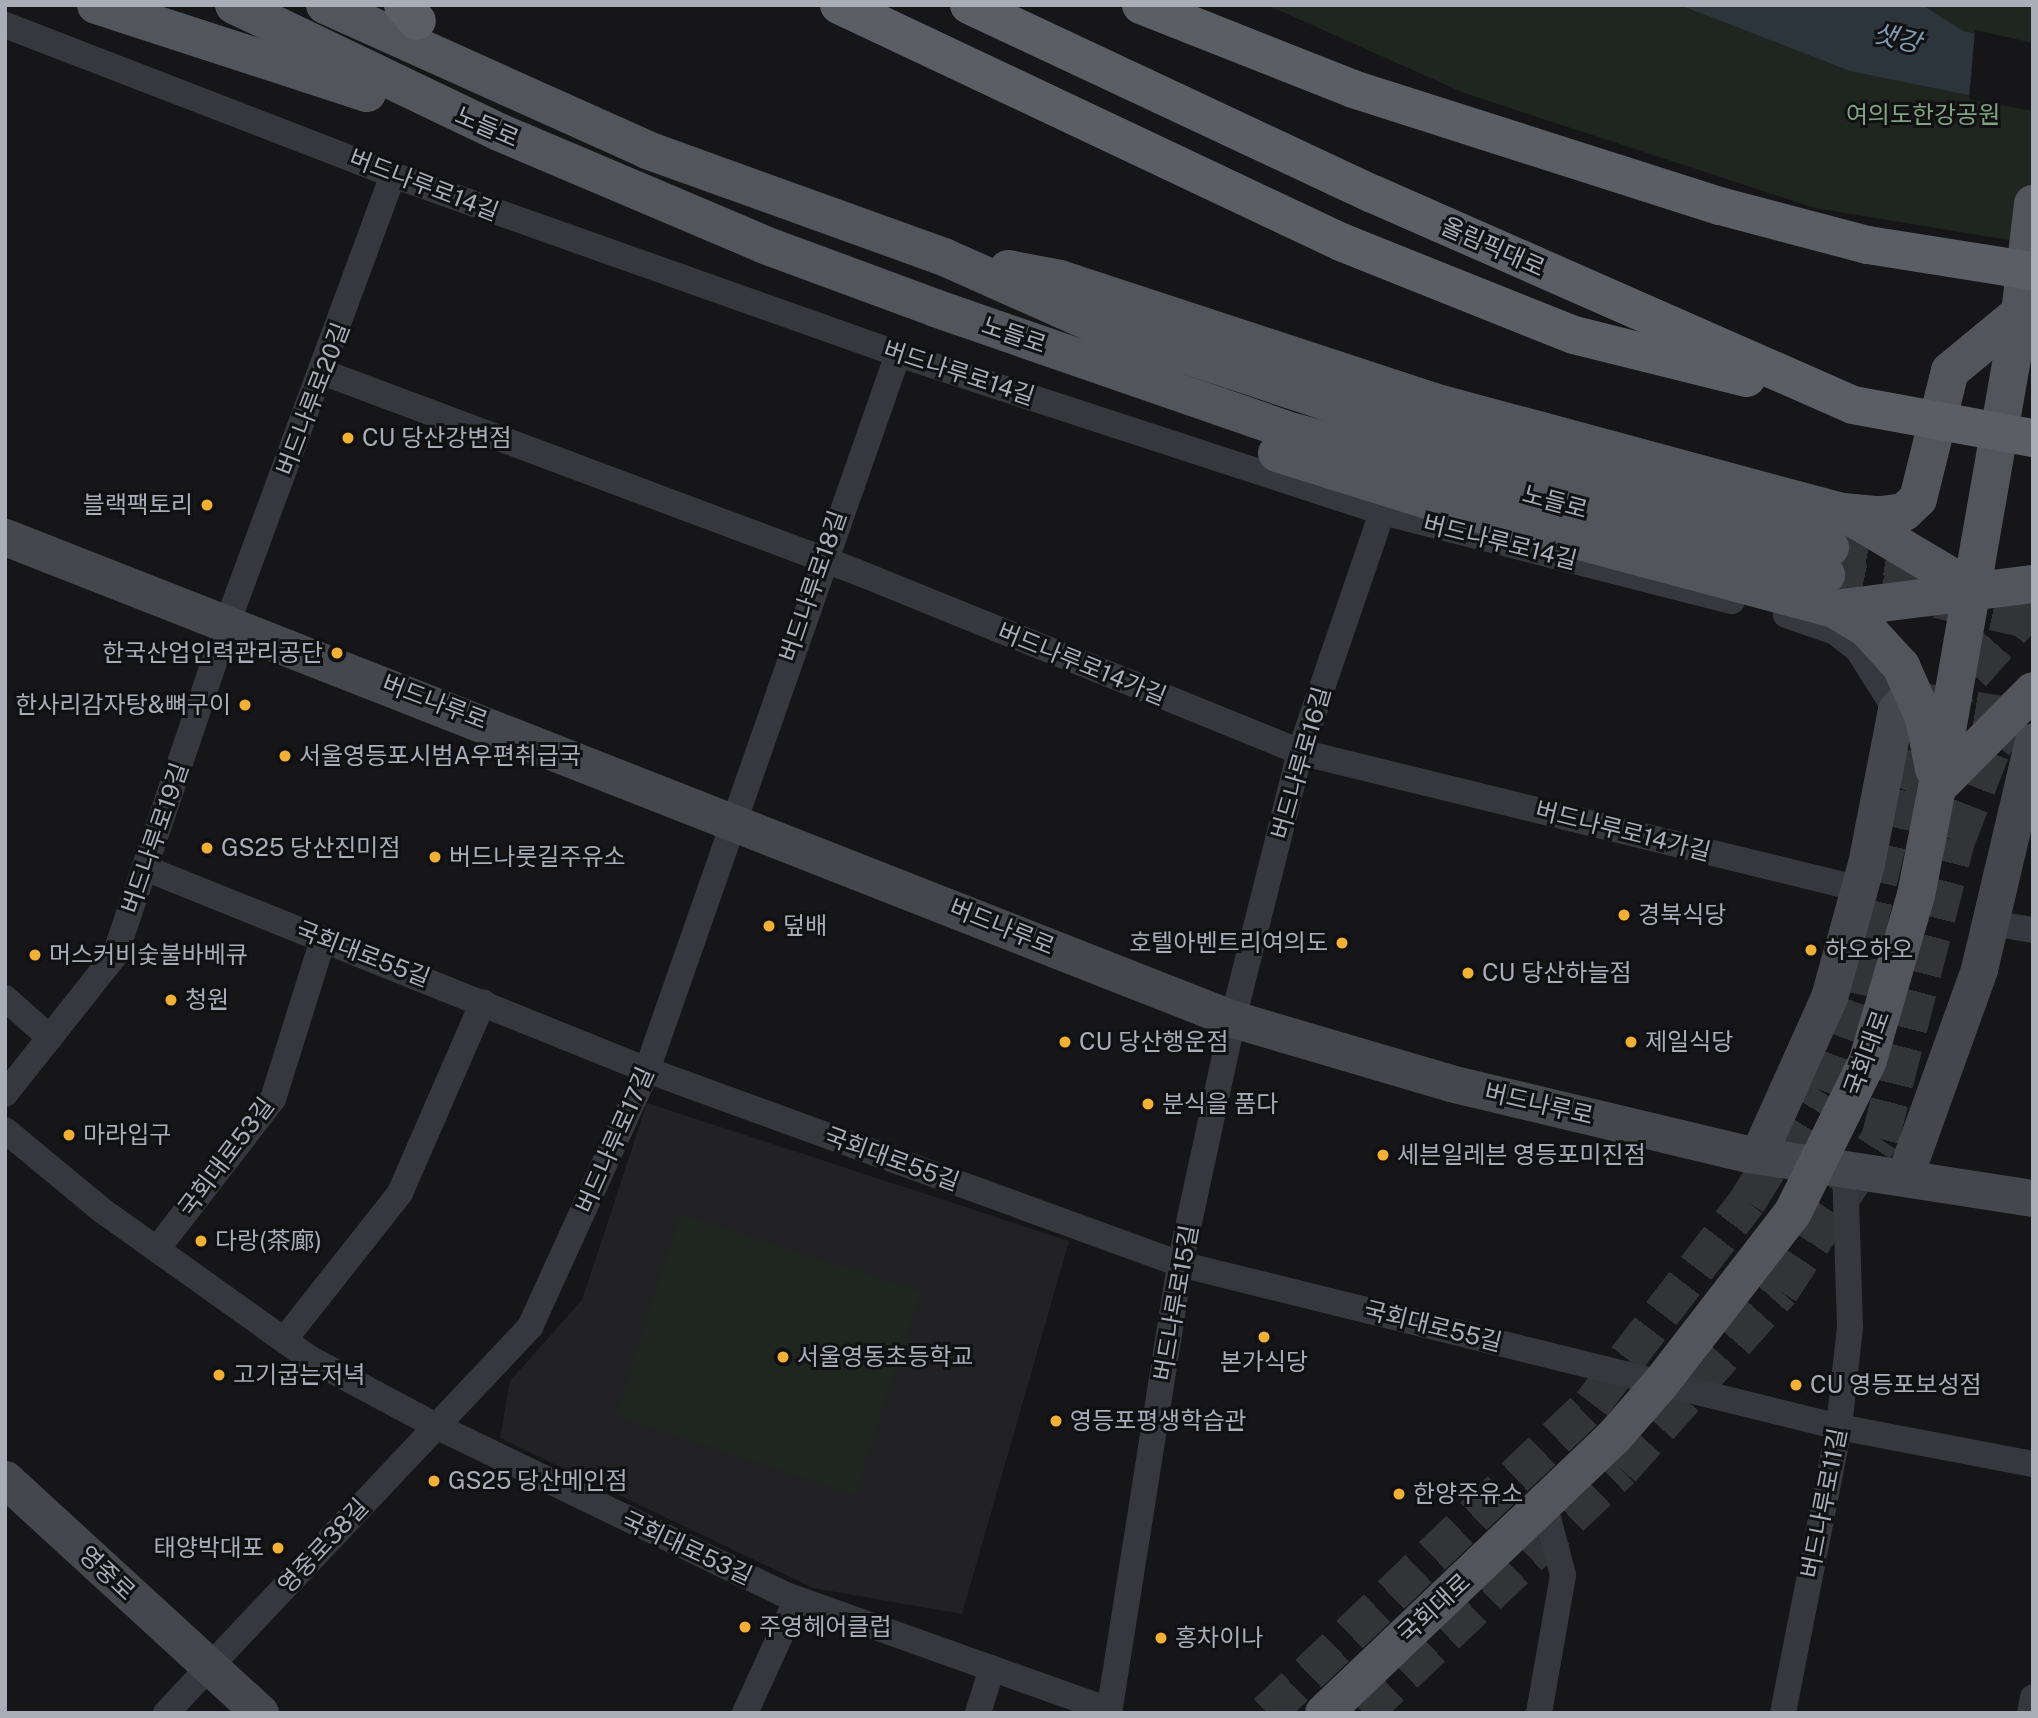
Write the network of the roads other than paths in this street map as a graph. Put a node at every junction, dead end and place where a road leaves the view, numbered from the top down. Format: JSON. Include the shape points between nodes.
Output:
{"nodes":[{"id":1,"x":96,"y":5,"type":"edge"},
{"id":2,"x":234,"y":5,"type":"edge"},
{"id":3,"x":325,"y":5,"type":"edge"},
{"id":4,"x":839,"y":5,"type":"edge"},
{"id":5,"x":970,"y":5,"type":"edge"},
{"id":6,"x":1141,"y":5,"type":"edge"},
{"id":7,"x":403,"y":11,"type":"edge"},
{"id":8,"x":5,"y":26,"type":"edge"},
{"id":9,"x":524,"y":90,"type":"junction"},
{"id":10,"x":499,"y":132,"type":"junction"},
{"id":11,"x":393,"y":175,"type":"junction"},
{"id":12,"x":2033,"y":204,"type":"edge"},
{"id":13,"x":944,"y":257,"type":"junction"},
{"id":14,"x":2033,"y":271,"type":"edge"},
{"id":15,"x":2027,"y":326,"type":"edge"},
{"id":16,"x":898,"y":354,"type":"junction"},
{"id":17,"x":325,"y":373,"type":"junction"},
{"id":18,"x":1853,"y":405,"type":"junction"},
{"id":19,"x":2033,"y":438,"type":"edge"},
{"id":20,"x":1382,"y":512,"type":"junction"},
{"id":21,"x":1843,"y":512,"type":"junction"},
{"id":22,"x":5,"y":537,"type":"edge"},
{"id":23,"x":821,"y":559,"type":"junction"},
{"id":24,"x":1830,"y":577,"type":"junction"},
{"id":25,"x":2033,"y":584,"type":"tunnel mouth"},
{"id":26,"x":1974,"y":590,"type":"junction"},
{"id":27,"x":228,"y":621,"type":"junction"},
{"id":28,"x":1901,"y":704,"type":"joint"},
{"id":29,"x":2031,"y":720,"type":"edge"},
{"id":30,"x":1300,"y":752,"type":"junction"},
{"id":31,"x":1937,"y":788,"type":"junction"},
{"id":32,"x":735,"y":820,"type":"junction"},
{"id":33,"x":145,"y":868,"type":"junction"},
{"id":34,"x":1860,"y":889,"type":"junction"},
{"id":35,"x":1990,"y":923,"type":"junction"},
{"id":36,"x":2033,"y":930,"type":"edge"},
{"id":37,"x":324,"y":939,"type":"junction"},
{"id":38,"x":5,"y":998,"type":"edge"},
{"id":39,"x":483,"y":1002,"type":"junction"},
{"id":40,"x":1233,"y":1019,"type":"junction"},
{"id":41,"x":50,"y":1038,"type":"junction"},
{"id":42,"x":647,"y":1070,"type":"junction"},
{"id":43,"x":5,"y":1094,"type":"edge"},
{"id":44,"x":5,"y":1130,"type":"edge"},
{"id":45,"x":1758,"y":1154,"type":"junction"},
{"id":46,"x":1833,"y":1163,"type":"junction"},
{"id":47,"x":1905,"y":1175,"type":"junction"},
{"id":48,"x":2033,"y":1198,"type":"edge"},
{"id":49,"x":157,"y":1249,"type":"junction"},
{"id":50,"x":1180,"y":1264,"type":"junction"},
{"id":51,"x":285,"y":1340,"type":"junction"},
{"id":52,"x":1661,"y":1383,"type":"junction"},
{"id":53,"x":436,"y":1426,"type":"junction"},
{"id":54,"x":1839,"y":1427,"type":"junction"},
{"id":55,"x":2033,"y":1464,"type":"edge"},
{"id":56,"x":5,"y":1479,"type":"edge"},
{"id":57,"x":1544,"y":1503,"type":"junction"},
{"id":58,"x":797,"y":1598,"type":"junction"},
{"id":59,"x":209,"y":1667,"type":"junction"},
{"id":60,"x":992,"y":1668,"type":"junction"},
{"id":61,"x":2033,"y":1697,"type":"edge"},
{"id":62,"x":752,"y":1711,"type":"edge"},
{"id":63,"x":1109,"y":1711,"type":"edge"},
{"id":64,"x":166,"y":1713,"type":"edge"},
{"id":65,"x":260,"y":1713,"type":"edge"},
{"id":66,"x":978,"y":1713,"type":"edge"},
{"id":67,"x":1324,"y":1713,"type":"edge"},
{"id":68,"x":1539,"y":1713,"type":"edge"},
{"id":69,"x":1783,"y":1713,"type":"edge"},
{"id":70,"x":2030,"y":1713,"type":"edge"}],
"edges":[{"from":1,"to":10,"type":"main road"},
{"from":2,"to":10,"type":"main road","name":"노들로"},
{"from":3,"to":9,"type":"main road","name":"노들로"},
{"from":4,"to":18,"type":"highway","via":[[1341,242],[1563,330]]},
{"from":5,"to":18,"type":"highway","name":"올림픽대로","via":[[1373,194]]},
{"from":6,"to":14,"type":"highway","via":[[1353,89],[1720,206],[1868,245]]},
{"from":7,"to":9,"type":"main road"},
{"from":8,"to":11,"type":"street","name":"버드나루로14길"},
{"from":9,"to":13,"type":"main road","name":"노들로","via":[[647,150]]},
{"from":10,"to":24,"type":"main road","name":"노들로","via":[[765,245],[1294,432]]},
{"from":11,"to":16,"type":"street","name":"버드나루로14길"},
{"from":11,"to":17,"type":"street","name":"버드나루로20길"},
{"from":12,"to":15,"type":"main road"},
{"from":13,"to":21,"type":"main road","via":[[1060,279],[1434,402]]},
{"from":13,"to":24,"type":"main road","name":"노들로","via":[[1101,327],[1401,426]]},
{"from":15,"to":21,"type":"main road","via":[[1950,371],[1921,487],[1905,512]]},
{"from":15,"to":26,"type":"main road","name":"국회대로"},
{"from":16,"to":20,"type":"street","name":"버드나루로14길"},
{"from":16,"to":23,"type":"street","name":"버드나루로18길"},
{"from":17,"to":23,"type":"street","name":"버드나루로14가길"},
{"from":17,"to":27,"type":"street","name":"버드나루로20길"},
{"from":18,"to":19,"type":"highway","name":"올림픽대로"},
{"from":20,"to":28,"type":"street","name":"버드나루로14길","via":[[1814,622],[1858,650]]},
{"from":20,"to":30,"type":"street","name":"버드나루로16길"},
{"from":21,"to":26,"type":"main road"},
{"from":22,"to":27,"type":"main road","name":"버드나루로"},
{"from":23,"to":30,"type":"street","name":"버드나루로14가길"},
{"from":23,"to":32,"type":"street","name":"버드나루로18길"},
{"from":24,"to":26,"type":"main road"},
{"from":24,"to":31,"type":"main road","via":[[1900,666],[1924,718]]},
{"from":25,"to":26,"type":"main road"},
{"from":26,"to":31,"type":"main road","name":"국회대로"},
{"from":27,"to":32,"type":"main road","name":"버드나루로"},
{"from":27,"to":33,"type":"street","name":"버드나루로19길"},
{"from":28,"to":34,"type":"main road"},
{"from":29,"to":31,"type":"main road"},
{"from":29,"to":35,"type":"main road"},
{"from":30,"to":34,"type":"street","name":"버드나루로14가길"},
{"from":30,"to":40,"type":"street","name":"버드나루로16길"},
{"from":31,"to":46,"type":"main road","name":"국회대로","via":[[1916,895]]},
{"from":32,"to":40,"type":"main road","name":"버드나루로"},
{"from":32,"to":42,"type":"street","name":"버드나루로17길"},
{"from":33,"to":37,"type":"street","name":"국회대로55길"},
{"from":33,"to":41,"type":"street","name":"버드나루로19길","via":[[116,954]]},
{"from":34,"to":45,"type":"main road","via":[[1829,998]]},
{"from":35,"to":36,"type":"street"},
{"from":35,"to":47,"type":"main road"},
{"from":37,"to":39,"type":"street","name":"국회대로55길"},
{"from":37,"to":49,"type":"street","name":"국회대로53길","via":[[273,1099]]},
{"from":38,"to":41,"type":"street"},
{"from":39,"to":42,"type":"street","name":"국회대로55길"},
{"from":39,"to":51,"type":"street","via":[[400,1193]]},
{"from":40,"to":45,"type":"main road","name":"버드나루로","via":[[1450,1083]]},
{"from":40,"to":50,"type":"street","name":"버드나루로15길"},
{"from":41,"to":43,"type":"street","name":"버드나루로19길"},
{"from":42,"to":50,"type":"street","name":"국회대로55길"},
{"from":42,"to":53,"type":"street","name":"버드나루로17길","via":[[530,1327]]},
{"from":44,"to":49,"type":"street","name":"국회대로53길"},
{"from":45,"to":46,"type":"main road","name":"버드나루로"},
{"from":46,"to":47,"type":"main road","name":"버드나루로"},
{"from":46,"to":52,"type":"main road","name":"국회대로"},
{"from":46,"to":54,"type":"street","name":"버드나루로11길","via":[[1850,1327]]},
{"from":47,"to":48,"type":"main road","name":"버드나루로"},
{"from":49,"to":51,"type":"street","name":"국회대로53길"},
{"from":50,"to":52,"type":"street","name":"국회대로55길"},
{"from":50,"to":63,"type":"street","name":"버드나루로15길"},
{"from":51,"to":53,"type":"street","name":"국회대로53길"},
{"from":52,"to":54,"type":"street","name":"국회대로55길"},
{"from":52,"to":57,"type":"main road","name":"국회대로"},
{"from":53,"to":58,"type":"street","name":"국회대로53길"},
{"from":53,"to":59,"type":"street","name":"영중로38길"},
{"from":54,"to":55,"type":"street","name":"국회대로55길"},
{"from":54,"to":69,"type":"street","name":"버드나루로11길"},
{"from":56,"to":59,"type":"main road","name":"영중로"},
{"from":57,"to":67,"type":"main road","name":"국회대로"},
{"from":57,"to":68,"type":"street","via":[[1563,1575]]},
{"from":58,"to":60,"type":"street","name":"국회대로53길"},
{"from":58,"to":62,"type":"street"},
{"from":59,"to":64,"type":"street"},
{"from":59,"to":65,"type":"main road","name":"영중로"},
{"from":60,"to":63,"type":"street","name":"국회대로53길"},
{"from":60,"to":66,"type":"street"},
{"from":61,"to":70,"type":"street"}]}
